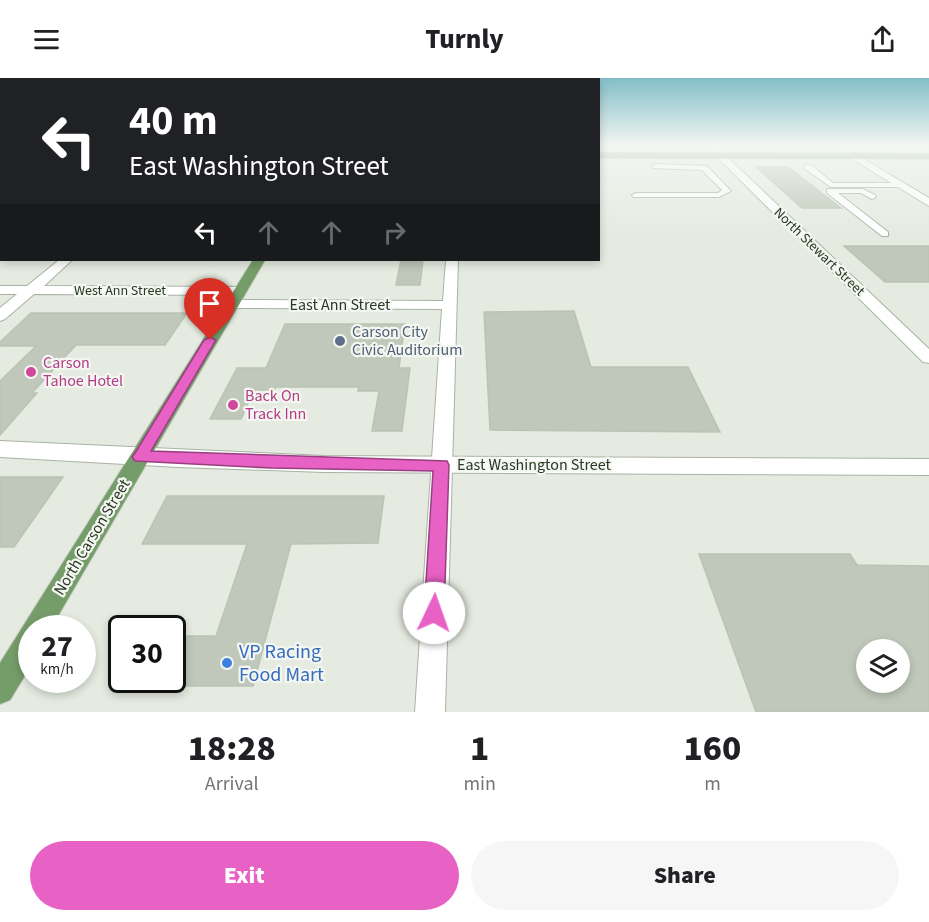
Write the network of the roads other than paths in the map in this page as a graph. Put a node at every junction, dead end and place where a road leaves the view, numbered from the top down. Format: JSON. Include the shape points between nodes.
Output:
{"nodes":[{"id":1,"x":712,"y":176,"type":"edge"},
{"id":2,"x":741,"y":176,"type":"edge"},
{"id":3,"x":819,"y":176,"type":"edge"},
{"id":4,"x":886,"y":176,"type":"edge"},
{"id":5,"x":901,"y":185,"type":"junction"},
{"id":6,"x":636,"y":195,"type":"dead end"},
{"id":7,"x":872,"y":197,"type":"dead end"},
{"id":8,"x":926,"y":199,"type":"edge"},
{"id":9,"x":885,"y":234,"type":"dead end"},
{"id":10,"x":65,"y":261,"type":"edge"},
{"id":11,"x":258,"y":261,"type":"edge"},
{"id":12,"x":452,"y":261,"type":"edge"},
{"id":13,"x":0,"y":290,"type":"edge"},
{"id":14,"x":29,"y":290,"type":"junction"},
{"id":15,"x":235,"y":298,"type":"junction"},
{"id":16,"x":449,"y":305,"type":"junction"},
{"id":17,"x":0,"y":316,"type":"edge"},
{"id":18,"x":929,"y":358,"type":"edge"},
{"id":19,"x":0,"y":450,"type":"edge"},
{"id":20,"x":140,"y":457,"type":"junction"},
{"id":21,"x":441,"y":465,"type":"junction"},
{"id":22,"x":929,"y":467,"type":"edge"},
{"id":23,"x":44,"y":615,"type":"edge"},
{"id":24,"x":18,"y":660,"type":"edge"},
{"id":25,"x":0,"y":690,"type":"edge"},
{"id":26,"x":430,"y":712,"type":"edge"}],
"edges":[{"from":1,"to":6,"type":"lane","via":[[727,191],[719,195]]},
{"from":2,"to":18,"type":"street","name":"North Stewart Street"},
{"from":3,"to":5,"type":"lane","via":[[831,185]]},
{"from":4,"to":5,"type":"street"},
{"from":5,"to":8,"type":"street"},
{"from":7,"to":9,"type":"lane","via":[[863,191],[830,191]]},
{"from":10,"to":14,"type":"street"},
{"from":11,"to":15,"type":"main road","name":"North Carson Street"},
{"from":12,"to":16,"type":"street"},
{"from":13,"to":14,"type":"street","name":"West Ann Street"},
{"from":14,"to":15,"type":"street","name":"West Ann Street"},
{"from":14,"to":17,"type":"street"},
{"from":15,"to":16,"type":"street","name":"East Ann Street"},
{"from":15,"to":20,"type":"main road","name":"North Carson Street"},
{"from":16,"to":21,"type":"street"},
{"from":19,"to":20,"type":"street","name":"East Washington Street"},
{"from":20,"to":21,"type":"street","name":"East Washington Street"},
{"from":20,"to":23,"type":"main road","name":"North Carson Street"},
{"from":21,"to":22,"type":"street","name":"East Washington Street"},
{"from":21,"to":26,"type":"street"},
{"from":24,"to":25,"type":"main road"}]}
